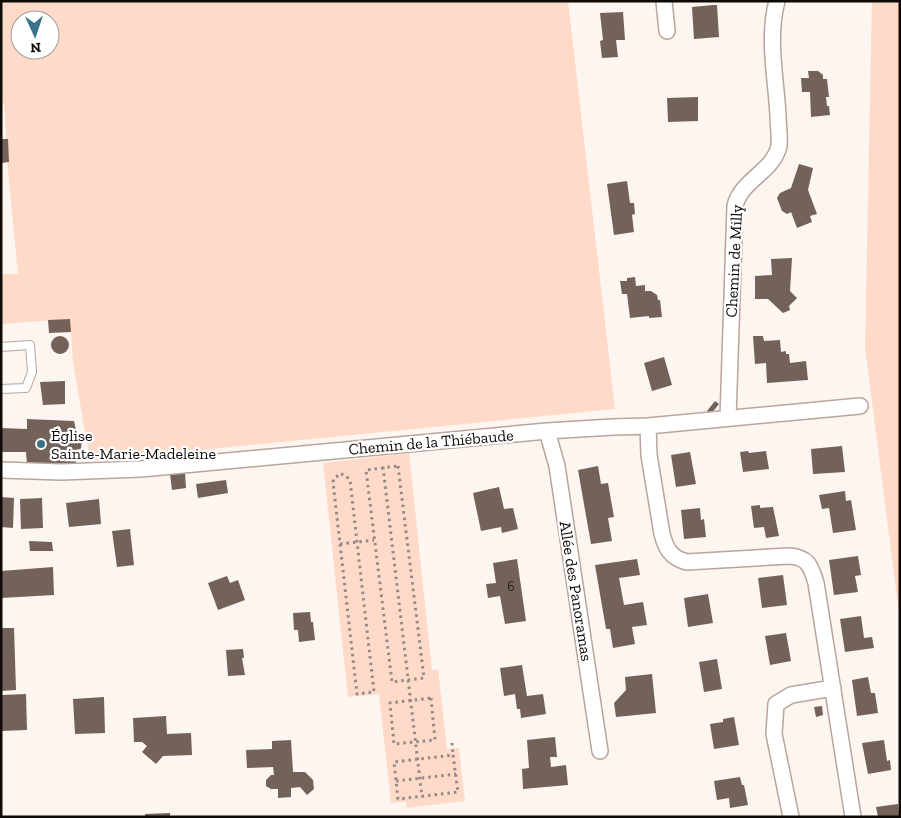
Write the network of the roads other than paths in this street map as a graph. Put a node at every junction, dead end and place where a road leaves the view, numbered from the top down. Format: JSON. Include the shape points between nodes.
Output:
{"nodes":[{"id":1,"x":664,"y":1,"type":"edge"},
{"id":2,"x":777,"y":1,"type":"edge"},
{"id":3,"x":667,"y":31,"type":"dead end"},
{"id":4,"x":1,"y":347,"type":"edge"},
{"id":5,"x":1,"y":389,"type":"edge"},
{"id":6,"x":860,"y":406,"type":"dead end"},
{"id":7,"x":728,"y":418,"type":"junction"},
{"id":8,"x":648,"y":426,"type":"junction"},
{"id":9,"x":547,"y":431,"type":"junction"},
{"id":10,"x":1,"y":470,"type":"edge"},
{"id":11,"x":833,"y":688,"type":"junction"},
{"id":12,"x":600,"y":751,"type":"dead end"},
{"id":13,"x":791,"y":817,"type":"edge"},
{"id":14,"x":853,"y":817,"type":"edge"}],
"edges":[{"from":1,"to":3,"type":"street"},
{"from":2,"to":7,"type":"street","name":"Chemin de Milly","via":[[772,18],[772,37],[779,145],[772,162],[743,188],[734,206]]},
{"from":4,"to":5,"type":"lane","via":[[30,345],[32,372],[26,388]]},
{"from":6,"to":7,"type":"street","name":"Chemin de la Thiébaude"},
{"from":7,"to":8,"type":"street","name":"Chemin de la Thiébaude"},
{"from":8,"to":9,"type":"street","name":"Chemin de la Thiébaude"},
{"from":8,"to":11,"type":"street","via":[[649,455],[662,534],[671,555],[687,562],[789,556],[805,560],[812,568],[816,583]]},
{"from":9,"to":10,"type":"street","name":"Chemin de la Thiébaude","via":[[141,469]]},
{"from":9,"to":12,"type":"street","name":"Allée des Panoramas","via":[[557,466]]},
{"from":11,"to":13,"type":"street","via":[[791,695],[776,704],[774,734]]},
{"from":11,"to":14,"type":"street"}]}
